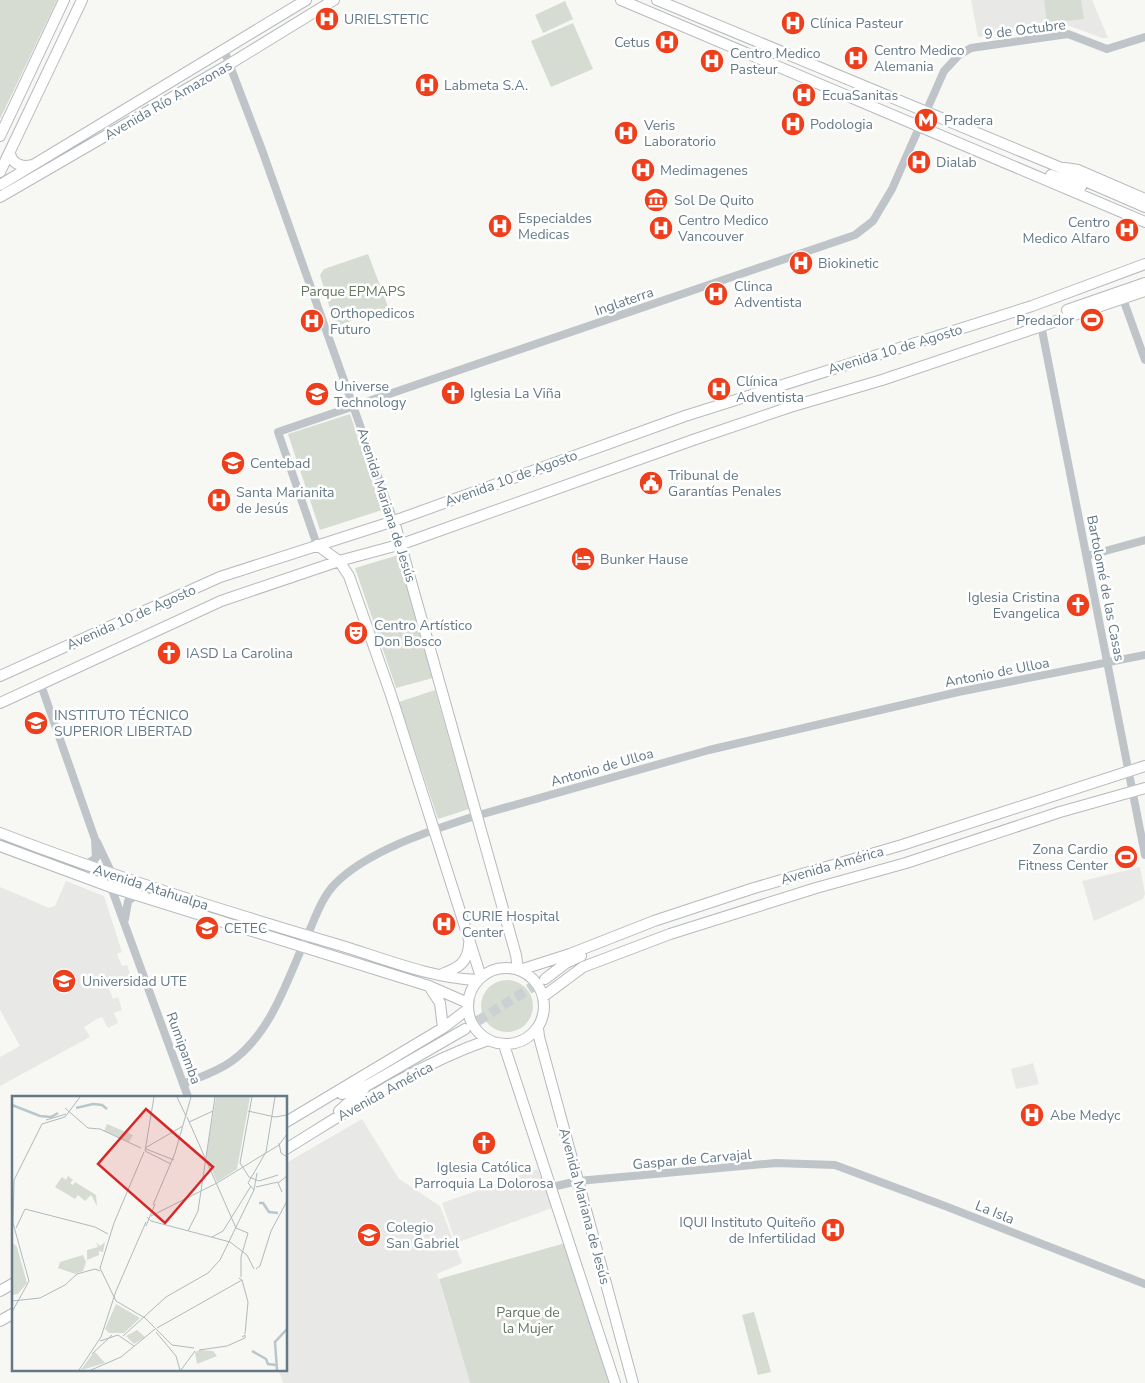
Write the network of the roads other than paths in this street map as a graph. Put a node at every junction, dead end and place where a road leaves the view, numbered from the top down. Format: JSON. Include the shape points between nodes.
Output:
{"nodes":[{"id":1,"x":64,"y":0,"type":"edge"},
{"id":2,"x":82,"y":0,"type":"edge"},
{"id":3,"x":306,"y":0,"type":"edge"},
{"id":4,"x":334,"y":0,"type":"edge"},
{"id":5,"x":621,"y":0,"type":"edge"},
{"id":6,"x":657,"y":0,"type":"edge"},
{"id":7,"x":1145,"y":37,"type":"edge"},
{"id":8,"x":224,"y":50,"type":"junction"},
{"id":9,"x":230,"y":65,"type":"junction"},
{"id":10,"x":926,"y":112,"type":"junction"},
{"id":11,"x":920,"y":126,"type":"junction"},
{"id":12,"x":0,"y":136,"type":"edge"},
{"id":13,"x":10,"y":150,"type":"junction"},
{"id":14,"x":33,"y":165,"type":"junction"},
{"id":15,"x":1059,"y":167,"type":"junction"},
{"id":16,"x":1028,"y":171,"type":"junction"},
{"id":17,"x":0,"y":172,"type":"edge"},
{"id":18,"x":0,"y":185,"type":"edge"},
{"id":19,"x":0,"y":197,"type":"edge"},
{"id":20,"x":1145,"y":199,"type":"edge"},
{"id":21,"x":1145,"y":207,"type":"edge"},
{"id":22,"x":1145,"y":214,"type":"edge"},
{"id":23,"x":1145,"y":222,"type":"edge"},
{"id":24,"x":1145,"y":264,"type":"edge"},
{"id":25,"x":1145,"y":268,"type":"edge"},
{"id":26,"x":1145,"y":283,"type":"edge"},
{"id":27,"x":1145,"y":291,"type":"edge"},
{"id":28,"x":1123,"y":299,"type":"junction"},
{"id":29,"x":1032,"y":306,"type":"junction"},
{"id":30,"x":1041,"y":326,"type":"junction"},
{"id":31,"x":998,"y":340,"type":"junction"},
{"id":32,"x":1145,"y":360,"type":"edge"},
{"id":33,"x":354,"y":406,"type":"junction"},
{"id":34,"x":394,"y":521,"type":"junction"},
{"id":35,"x":1145,"y":540,"type":"edge"},
{"id":36,"x":402,"y":544,"type":"junction"},
{"id":37,"x":317,"y":545,"type":"junction"},
{"id":38,"x":1087,"y":556,"type":"junction"},
{"id":39,"x":340,"y":561,"type":"junction"},
{"id":40,"x":1145,"y":655,"type":"edge"},
{"id":41,"x":1107,"y":663,"type":"junction"},
{"id":42,"x":0,"y":676,"type":"edge"},
{"id":43,"x":41,"y":685,"type":"junction"},
{"id":44,"x":0,"y":703,"type":"edge"},
{"id":45,"x":1145,"y":766,"type":"edge"},
{"id":46,"x":1128,"y":771,"type":"junction"},
{"id":47,"x":1145,"y":788,"type":"edge"},
{"id":48,"x":1133,"y":792,"type":"junction"},
{"id":49,"x":477,"y":815,"type":"junction"},
{"id":50,"x":435,"y":830,"type":"junction"},
{"id":51,"x":0,"y":833,"type":"edge"},
{"id":52,"x":0,"y":840,"type":"edge"},
{"id":53,"x":95,"y":840,"type":"junction"},
{"id":54,"x":0,"y":846,"type":"edge"},
{"id":55,"x":17,"y":846,"type":"junction"},
{"id":56,"x":1145,"y":855,"type":"edge"},
{"id":57,"x":82,"y":864,"type":"junction"},
{"id":58,"x":113,"y":876,"type":"junction"},
{"id":59,"x":88,"y":879,"type":"junction"},
{"id":60,"x":111,"y":887,"type":"junction"},
{"id":61,"x":137,"y":896,"type":"junction"},
{"id":62,"x":654,"y":921,"type":"junction"},
{"id":63,"x":124,"y":923,"type":"junction"},
{"id":64,"x":670,"y":934,"type":"junction"},
{"id":65,"x":307,"y":936,"type":"junction"},
{"id":66,"x":469,"y":940,"type":"junction"},
{"id":67,"x":302,"y":947,"type":"junction"},
{"id":68,"x":562,"y":968,"type":"junction"},
{"id":69,"x":519,"y":970,"type":"junction"},
{"id":70,"x":441,"y":975,"type":"junction"},
{"id":71,"x":480,"y":978,"type":"junction"},
{"id":72,"x":545,"y":979,"type":"tunnel mouth"},
{"id":73,"x":429,"y":986,"type":"junction"},
{"id":74,"x":544,"y":996,"type":"junction"},
{"id":75,"x":468,"y":1006,"type":"junction"},
{"id":76,"x":443,"y":1028,"type":"junction"},
{"id":77,"x":538,"y":1028,"type":"junction"},
{"id":78,"x":465,"y":1029,"type":"tunnel mouth"},
{"id":79,"x":488,"y":1040,"type":"junction"},
{"id":80,"x":504,"y":1045,"type":"junction"},
{"id":81,"x":183,"y":1084,"type":"junction"},
{"id":82,"x":368,"y":1085,"type":"junction"},
{"id":83,"x":188,"y":1096,"type":"edge"},
{"id":84,"x":322,"y":1100,"type":"junction"},
{"id":85,"x":288,"y":1121,"type":"edge"},
{"id":86,"x":317,"y":1130,"type":"junction"},
{"id":87,"x":288,"y":1148,"type":"edge"},
{"id":88,"x":835,"y":1165,"type":"joint"},
{"id":89,"x":578,"y":1181,"type":"junction"},
{"id":90,"x":552,"y":1187,"type":"junction"},
{"id":91,"x":12,"y":1284,"type":"edge"},
{"id":92,"x":1145,"y":1284,"type":"edge"},
{"id":93,"x":0,"y":1291,"type":"edge"},
{"id":94,"x":12,"y":1314,"type":"edge"},
{"id":95,"x":0,"y":1321,"type":"edge"},
{"id":96,"x":615,"y":1383,"type":"edge"},
{"id":97,"x":633,"y":1383,"type":"edge"}],
"edges":[{"from":1,"to":12,"type":"main road"},
{"from":2,"to":13,"type":"main road"},
{"from":3,"to":8,"type":"main road","name":"Avenida Río Amazonas"},
{"from":4,"to":9,"type":"main road","name":"Avenida Río Amazonas"},
{"from":5,"to":11,"type":"main road"},
{"from":6,"to":10,"type":"main road"},
{"from":7,"to":10,"type":"street","name":"9 de Octubre","via":[[1107,48],[1068,34],[970,48],[944,71]]},
{"from":8,"to":9,"type":"street","name":"Avenida Mariana de Jesús"},
{"from":8,"to":14,"type":"main road","name":"Avenida Río Amazonas"},
{"from":9,"to":19,"type":"main road","name":"Avenida Río Amazonas"},
{"from":9,"to":33,"type":"street","name":"Avenida Mariana de Jesús"},
{"from":10,"to":11,"type":"street","name":"9 de Octubre"},
{"from":10,"to":15,"type":"main road"},
{"from":11,"to":16,"type":"main road"},
{"from":11,"to":33,"type":"street","name":"Inglaterra","via":[[878,214],[855,236]]},
{"from":13,"to":14,"type":"main road","via":[[11,158],[17,164],[24,167]]},
{"from":13,"to":17,"type":"main road"},
{"from":14,"to":18,"type":"main road","name":"Avenida Río Amazonas"},
{"from":15,"to":20,"type":"main road","via":[[1078,170]]},
{"from":15,"to":21,"type":"main road"},
{"from":16,"to":22,"type":"main road","via":[[1063,179]]},
{"from":16,"to":23,"type":"main road"},
{"from":24,"to":29,"type":"main road","name":"Avenida 10 de Agosto"},
{"from":25,"to":29,"type":"main road","name":"Avenida 10 de Agosto"},
{"from":26,"to":31,"type":"main road","name":"Avenida 10 de Agosto","via":[[1038,320]]},
{"from":27,"to":28,"type":"main road","name":"Avenida 10 de Agosto"},
{"from":28,"to":30,"type":"main road","name":"Avenida 10 de Agosto"},
{"from":28,"to":32,"type":"street"},
{"from":29,"to":34,"type":"main road","name":"Avenida 10 de Agosto","via":[[685,416]]},
{"from":30,"to":31,"type":"main road","name":"Avenida 10 de Agosto"},
{"from":30,"to":38,"type":"street","name":"Bartolomé de las Casas"},
{"from":31,"to":36,"type":"main road","name":"Avenida 10 de Agosto","via":[[693,440]]},
{"from":33,"to":34,"type":"street","name":"Avenida Mariana de Jesús"},
{"from":33,"to":37,"type":"street","name":"Inglaterra","via":[[278,432]]},
{"from":34,"to":36,"type":"main road","name":"Avenida Mariana de Jesús"},
{"from":34,"to":37,"type":"main road","name":"Avenida 10 de Agosto"},
{"from":35,"to":38,"type":"street"},
{"from":36,"to":39,"type":"main road","name":"Avenida 10 de Agosto"},
{"from":36,"to":49,"type":"main road","name":"Avenida Mariana de Jesús"},
{"from":37,"to":39,"type":"main road"},
{"from":37,"to":42,"type":"main road","name":"Avenida 10 de Agosto","via":[[220,577]]},
{"from":38,"to":41,"type":"street","name":"Bartolomé de las Casas"},
{"from":39,"to":43,"type":"main road","name":"Avenida 10 de Agosto","via":[[221,601]]},
{"from":39,"to":50,"type":"main road","via":[[349,576],[390,692]]},
{"from":40,"to":41,"type":"street","name":"Antonio de Ulloa"},
{"from":41,"to":46,"type":"street","name":"Bartolomé de las Casas"},
{"from":41,"to":49,"type":"street","name":"Antonio de Ulloa","via":[[958,692],[709,750]]},
{"from":43,"to":44,"type":"main road","name":"Avenida 10 de Agosto"},
{"from":43,"to":53,"type":"street"},
{"from":45,"to":46,"type":"main road","name":"Avenida América"},
{"from":46,"to":48,"type":"street","name":"Bartolomé de las Casas"},
{"from":46,"to":62,"type":"main road","name":"Avenida América"},
{"from":47,"to":48,"type":"main road","name":"Avenida América"},
{"from":48,"to":56,"type":"street","name":"Bartolomé de las Casas"},
{"from":48,"to":64,"type":"main road","name":"Avenida América"},
{"from":49,"to":50,"type":"street","name":"Antonio de Ulloa"},
{"from":49,"to":69,"type":"main road","name":"Avenida Mariana de Jesús"},
{"from":50,"to":65,"type":"street","name":"Antonio de Ulloa","via":[[362,862],[348,872],[325,898]]},
{"from":50,"to":66,"type":"main road"},
{"from":51,"to":57,"type":"main road","name":"Avenida Atahualpa"},
{"from":52,"to":55,"type":"main road"},
{"from":53,"to":57,"type":"street","via":[[96,858]]},
{"from":53,"to":58,"type":"street"},
{"from":54,"to":59,"type":"main road","name":"Avenida Atahualpa"},
{"from":55,"to":57,"type":"main road","via":[[66,863]]},
{"from":55,"to":59,"type":"main road"},
{"from":57,"to":58,"type":"main road","name":"Avenida Atahualpa"},
{"from":58,"to":65,"type":"main road","name":"Avenida Atahualpa"},
{"from":59,"to":60,"type":"main road","name":"Avenida Atahualpa"},
{"from":60,"to":61,"type":"main road","name":"Avenida Atahualpa"},
{"from":60,"to":63,"type":"street","name":"Rumipamba"},
{"from":61,"to":63,"type":"street","via":[[128,902]]},
{"from":61,"to":67,"type":"main road","name":"Avenida Atahualpa"},
{"from":62,"to":68,"type":"main road","via":[[566,963]]},
{"from":62,"to":69,"type":"main road","name":"Avenida América"},
{"from":63,"to":81,"type":"street","name":"Rumipamba"},
{"from":64,"to":68,"type":"main road"},
{"from":64,"to":74,"type":"main road","name":"Avenida América","via":[[583,967]]},
{"from":65,"to":67,"type":"street","name":"Antonio de Ulloa"},
{"from":65,"to":70,"type":"main road","name":"Avenida Atahualpa"},
{"from":66,"to":70,"type":"main road","via":[[468,958],[456,970]]},
{"from":66,"to":71,"type":"main road"},
{"from":67,"to":73,"type":"main road","name":"Avenida Atahualpa"},
{"from":67,"to":81,"type":"street","name":"Antonio de Ulloa","via":[[267,1024],[249,1047],[231,1062]]},
{"from":68,"to":72,"type":"main road"},
{"from":69,"to":71,"type":"main road","via":[[501,968]]},
{"from":69,"to":74,"type":"main road","via":[[534,981]]},
{"from":70,"to":71,"type":"main road","name":"Avenida Atahualpa"},
{"from":71,"to":75,"type":"main road","via":[[471,991]]},
{"from":73,"to":75,"type":"main road","name":"Avenida Atahualpa"},
{"from":73,"to":76,"type":"main road","via":[[440,1003]]},
{"from":74,"to":77,"type":"main road","via":[[544,1013]]},
{"from":75,"to":76,"type":"main road","name":"Avenida América"},
{"from":75,"to":79,"type":"main road","via":[[471,1021]]},
{"from":76,"to":84,"type":"main road","name":"Avenida América"},
{"from":77,"to":80,"type":"main road","via":[[523,1041]]},
{"from":77,"to":89,"type":"main road","name":"Avenida Mariana de Jesús"},
{"from":78,"to":82,"type":"main road","name":"Avenida América"},
{"from":79,"to":80,"type":"main road"},
{"from":79,"to":86,"type":"main road","name":"Avenida América","via":[[468,1046],[406,1078]]},
{"from":80,"to":90,"type":"main road","name":"Avenida Mariana de Jesús"},
{"from":81,"to":83,"type":"street","name":"Rumipamba"},
{"from":82,"to":84,"type":"main road"},
{"from":82,"to":86,"type":"main road"},
{"from":84,"to":85,"type":"main road","name":"Avenida América"},
{"from":86,"to":87,"type":"main road","name":"Avenida América"},
{"from":88,"to":89,"type":"street","name":"Gaspar de Carvajal","via":[[776,1163]]},
{"from":88,"to":92,"type":"street","name":"La Isla"},
{"from":89,"to":90,"type":"street","name":"Gaspar de Carvajal"},
{"from":89,"to":97,"type":"main road","name":"Avenida Mariana de Jesús"},
{"from":90,"to":96,"type":"main road","name":"Avenida Mariana de Jesús"},
{"from":91,"to":93,"type":"main road"},
{"from":94,"to":95,"type":"main road"}]}
